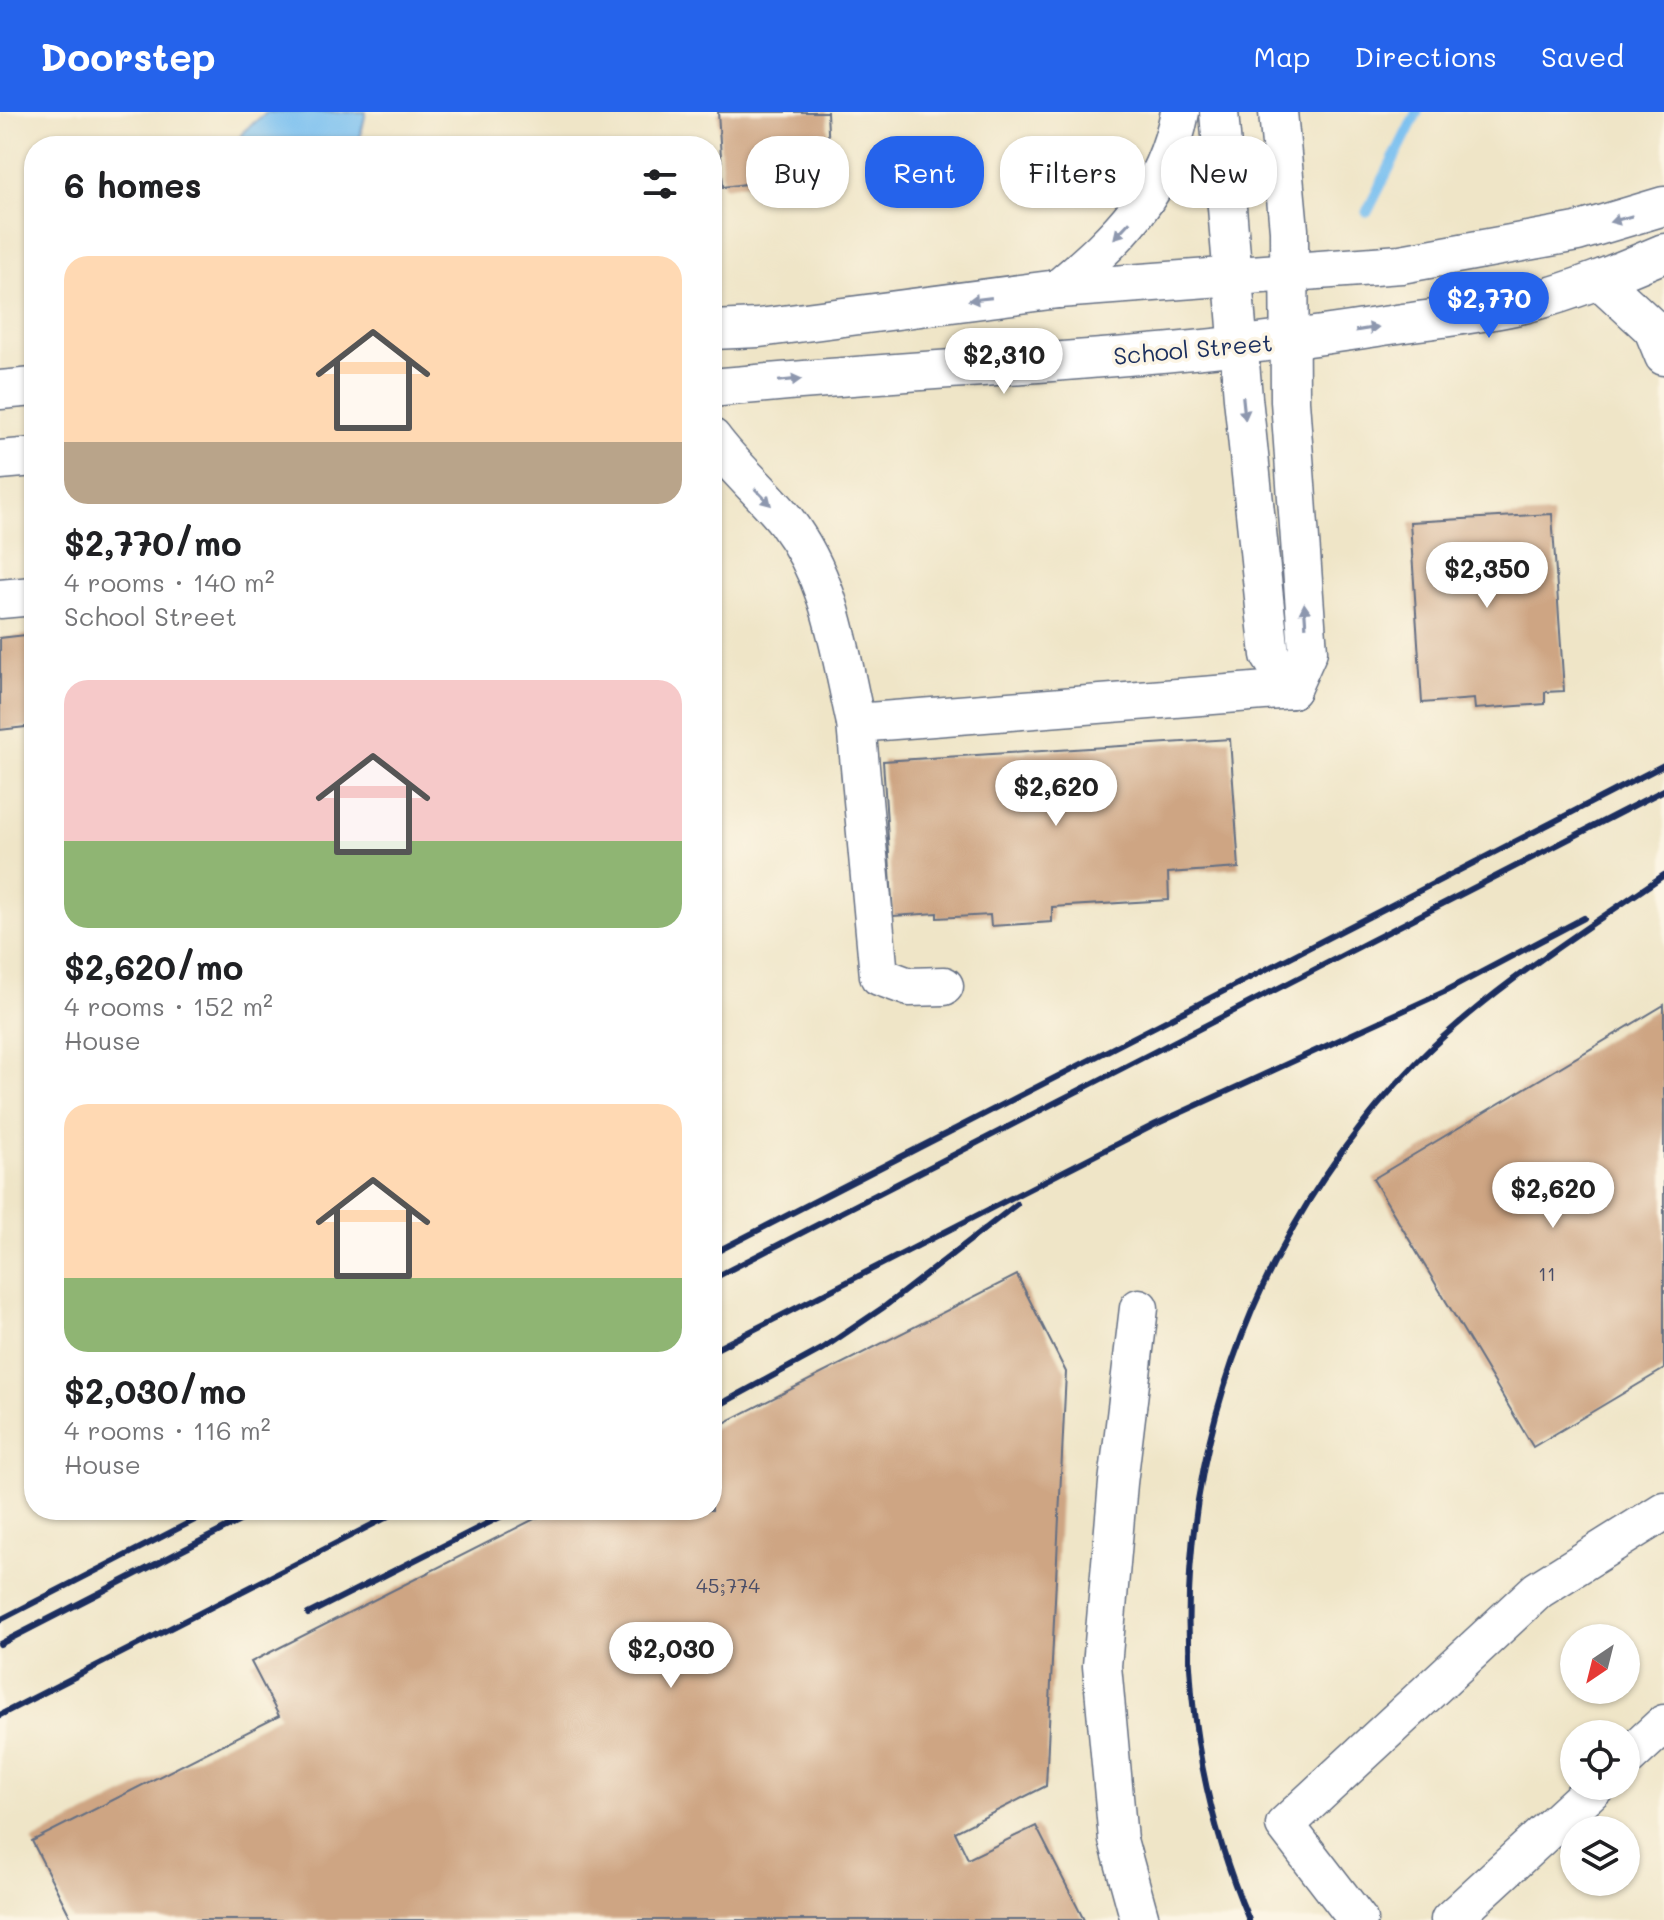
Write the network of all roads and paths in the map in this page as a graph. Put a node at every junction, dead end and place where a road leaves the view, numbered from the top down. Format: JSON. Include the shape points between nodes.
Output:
{"nodes":[{"id":1,"x":1180,"y":112,"type":"edge"},
{"id":2,"x":1219,"y":112,"type":"edge"},
{"id":3,"x":1278,"y":112,"type":"edge"},
{"id":4,"x":1664,"y":206,"type":"edge"},
{"id":5,"x":1664,"y":253,"type":"edge"},
{"id":6,"x":1232,"y":274,"type":"junction"},
{"id":7,"x":1290,"y":274,"type":"junction"},
{"id":8,"x":1600,"y":280,"type":"junction"},
{"id":9,"x":1058,"y":289,"type":"junction"},
{"id":10,"x":722,"y":330,"type":"edge"},
{"id":11,"x":1290,"y":341,"type":"junction"},
{"id":12,"x":1238,"y":347,"type":"junction"},
{"id":13,"x":1664,"y":356,"type":"edge"},
{"id":14,"x":722,"y":387,"type":"edge"},
{"id":15,"x":24,"y":388,"type":"edge"},
{"id":16,"x":0,"y":390,"type":"edge"},
{"id":17,"x":722,"y":450,"type":"edge"},
{"id":18,"x":24,"y":458,"type":"edge"},
{"id":19,"x":0,"y":460,"type":"edge"},
{"id":20,"x":24,"y":597,"type":"edge"},
{"id":21,"x":0,"y":599,"type":"edge"},
{"id":22,"x":1291,"y":689,"type":"junction"},
{"id":23,"x":856,"y":723,"type":"junction"},
{"id":24,"x":944,"y":986,"type":"dead end"},
{"id":25,"x":1139,"y":1308,"type":"dead end"},
{"id":26,"x":1664,"y":1511,"type":"edge"},
{"id":27,"x":1664,"y":1724,"type":"edge"},
{"id":28,"x":1640,"y":1746,"type":"edge"},
{"id":29,"x":1581,"y":1800,"type":"edge"},
{"id":30,"x":1140,"y":1920,"type":"edge"},
{"id":31,"x":1358,"y":1920,"type":"edge"},
{"id":32,"x":1450,"y":1920,"type":"edge"}],
"edges":[{"from":1,"to":9,"type":"street","one_way":true,"via":[[1160,176],[1136,215]]},
{"from":2,"to":6,"type":"street"},
{"from":3,"to":7,"type":"street"},
{"from":4,"to":7,"type":"street","one_way":true,"via":[[1521,244],[1401,264]]},
{"from":5,"to":8,"type":"street","name":"School Street"},
{"from":6,"to":7,"type":"street"},
{"from":6,"to":9,"type":"street"},
{"from":6,"to":12,"type":"street"},
{"from":7,"to":11,"type":"street"},
{"from":11,"to":8,"type":"street","name":"School Street","one_way":true,"via":[[1526,303]]},
{"from":8,"to":13,"type":"street","via":[[1653,329]]},
{"from":9,"to":10,"type":"street","one_way":true},
{"from":11,"to":12,"type":"street","name":"School Street"},
{"from":22,"to":11,"type":"street","one_way":true,"via":[[1308,651]]},
{"from":14,"to":12,"type":"street","name":"School Street","one_way":true},
{"from":12,"to":22,"type":"street","one_way":true,"via":[[1270,655]]},
{"from":15,"to":16,"type":"street"},
{"from":17,"to":23,"type":"street","one_way":true,"via":[[785,519],[813,562],[830,604]]},
{"from":18,"to":19,"type":"street"},
{"from":20,"to":21,"type":"street"},
{"from":22,"to":23,"type":"street"},
{"from":23,"to":24,"type":"street","via":[[879,976],[909,987]]},
{"from":25,"to":30,"type":"street","via":[[1102,1666],[1118,1840]]},
{"from":26,"to":31,"type":"street","via":[[1538,1590],[1285,1825]]},
{"from":27,"to":28,"type":"street"},
{"from":29,"to":32,"type":"street"}]}
